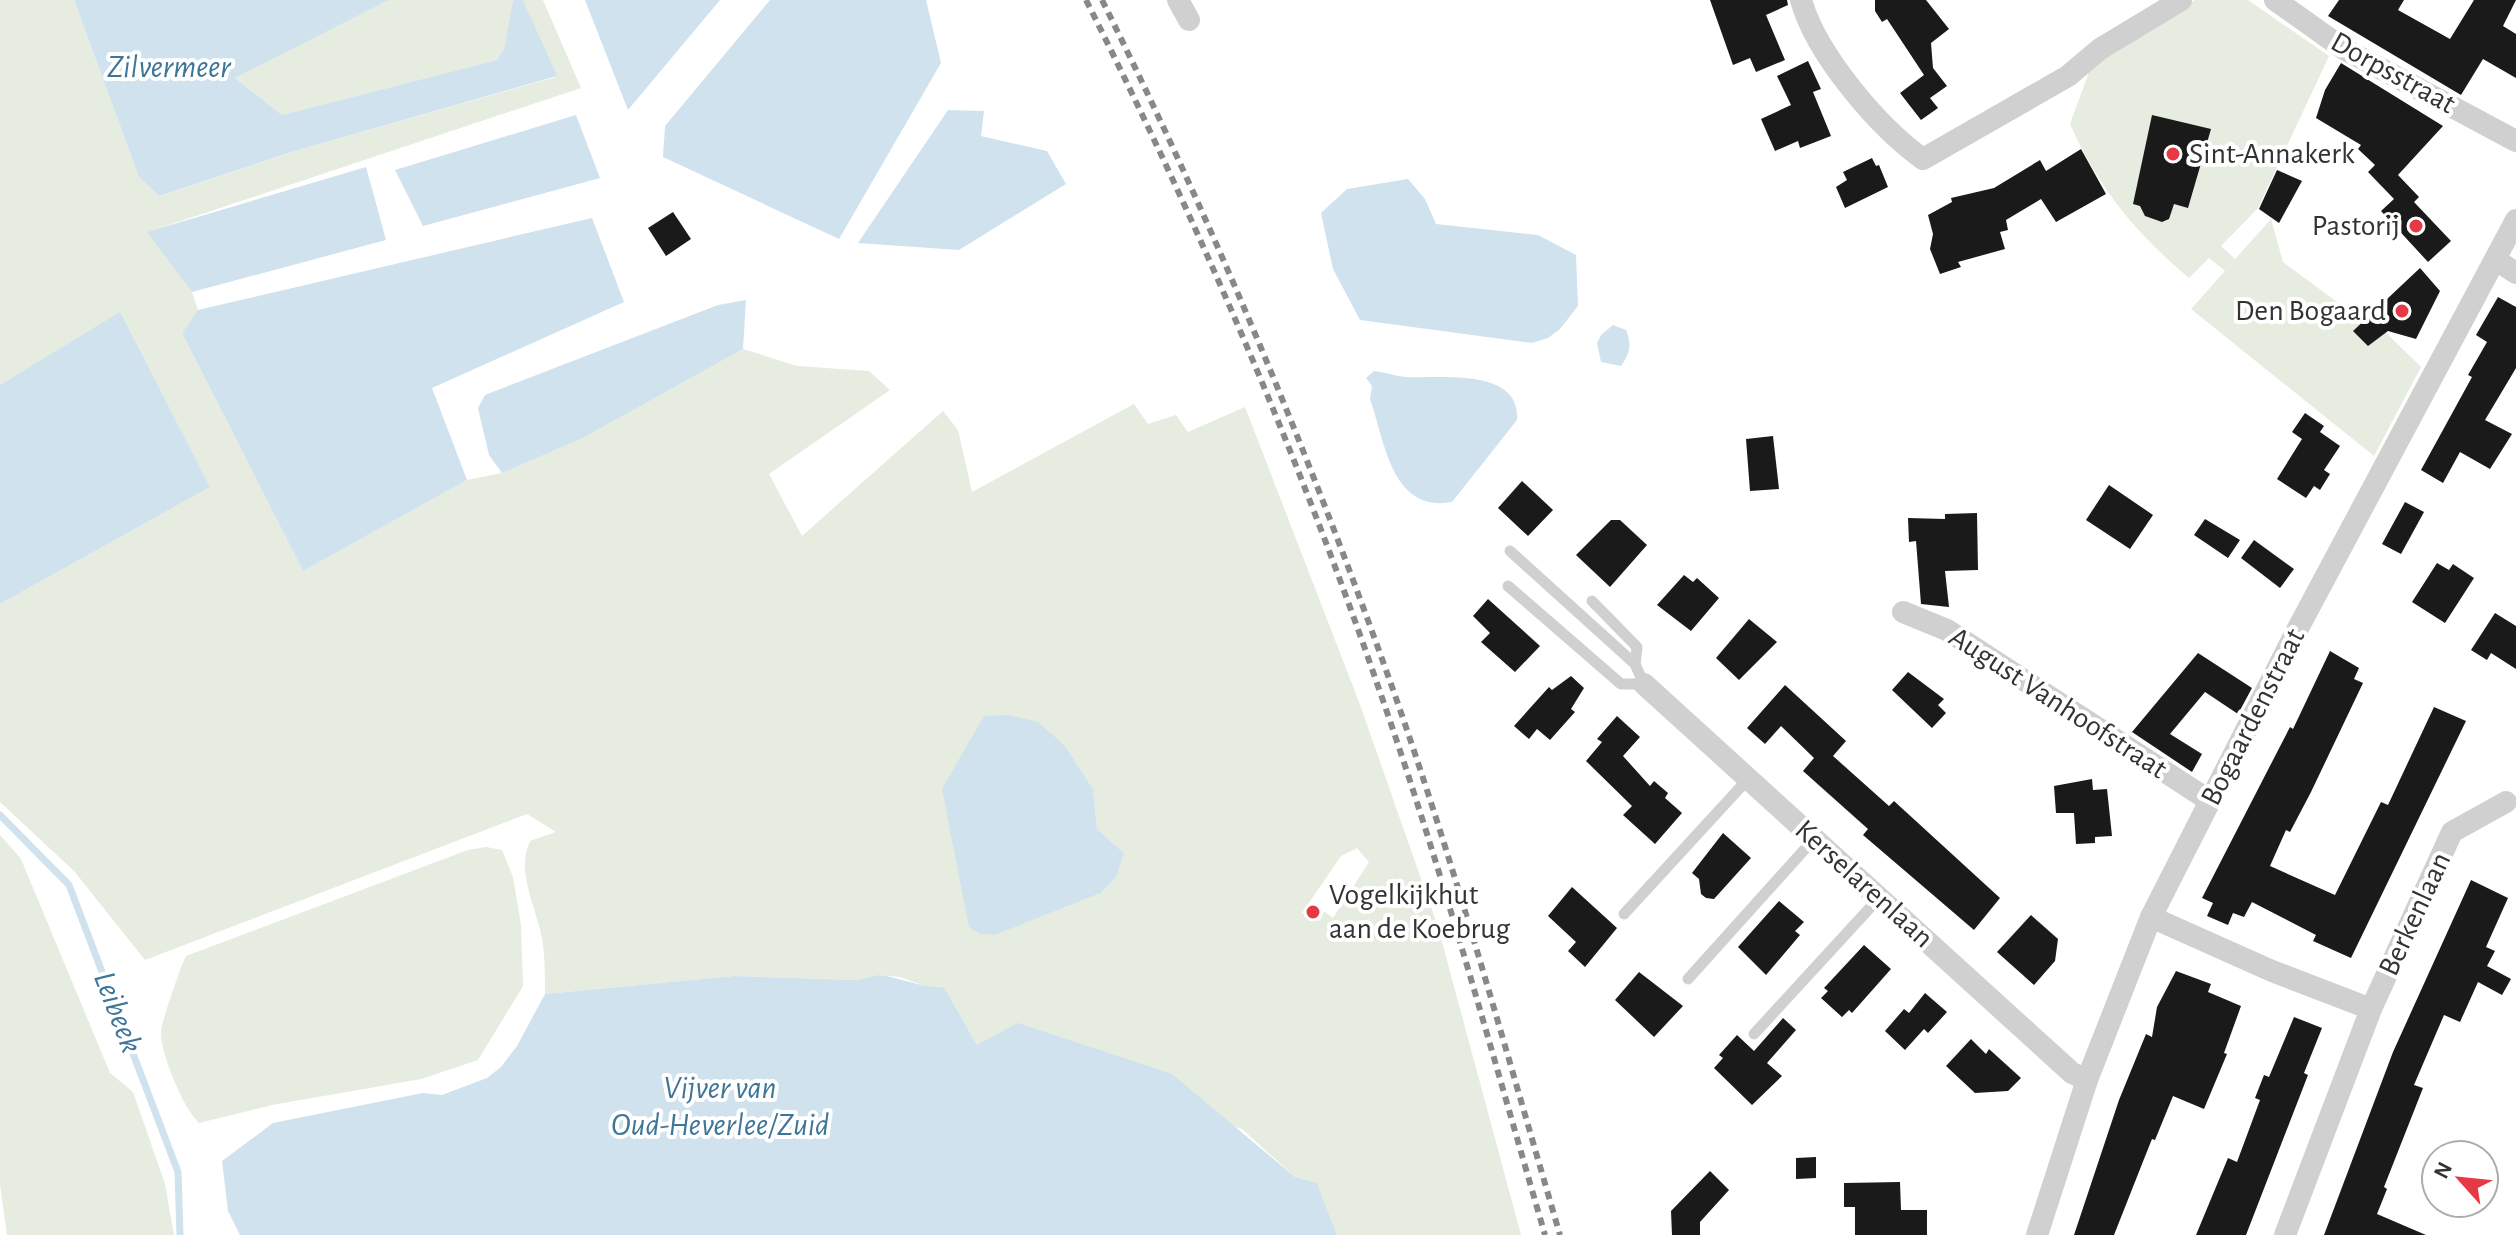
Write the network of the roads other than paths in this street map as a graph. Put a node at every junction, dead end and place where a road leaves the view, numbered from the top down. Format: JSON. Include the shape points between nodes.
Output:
{"nodes":[{"id":1,"x":1178,"y":0,"type":"edge"},
{"id":2,"x":1801,"y":0,"type":"edge"},
{"id":3,"x":2181,"y":0,"type":"edge"},
{"id":4,"x":2275,"y":0,"type":"edge"},
{"id":5,"x":1189,"y":20,"type":"dead end"},
{"id":6,"x":2516,"y":141,"type":"edge"},
{"id":7,"x":2516,"y":220,"type":"edge"},
{"id":8,"x":2496,"y":260,"type":"junction"},
{"id":9,"x":2516,"y":273,"type":"edge"},
{"id":10,"x":1510,"y":551,"type":"dead end"},
{"id":11,"x":1508,"y":586,"type":"dead end"},
{"id":12,"x":1592,"y":601,"type":"dead end"},
{"id":13,"x":1903,"y":612,"type":"dead end"},
{"id":14,"x":1639,"y":674,"type":"junction"},
{"id":15,"x":1748,"y":779,"type":"junction"},
{"id":16,"x":2210,"y":801,"type":"junction"},
{"id":17,"x":2506,"y":802,"type":"dead end"},
{"id":18,"x":1814,"y":839,"type":"junction"},
{"id":19,"x":1879,"y":898,"type":"junction"},
{"id":20,"x":1624,"y":914,"type":"dead end"},
{"id":21,"x":2151,"y":917,"type":"junction"},
{"id":22,"x":1688,"y":979,"type":"dead end"},
{"id":23,"x":2371,"y":1009,"type":"junction"},
{"id":24,"x":1754,"y":1034,"type":"dead end"},
{"id":25,"x":2087,"y":1080,"type":"junction"},
{"id":26,"x":2037,"y":1235,"type":"edge"},
{"id":27,"x":2285,"y":1235,"type":"edge"}],
"edges":[{"from":1,"to":5,"type":"street"},
{"from":2,"to":3,"type":"street","via":[[1840,72],[1890,135],[1923,159],[2068,76],[2100,49]]},
{"from":4,"to":6,"type":"street","name":"Dorpsstraat","via":[[2344,49]]},
{"from":7,"to":8,"type":"street","name":"Bogaardenstraat"},
{"from":8,"to":9,"type":"street"},
{"from":8,"to":16,"type":"street","name":"Bogaardenstraat"},
{"from":10,"to":14,"type":"lane"},
{"from":11,"to":14,"type":"lane","via":[[1621,684]]},
{"from":12,"to":14,"type":"lane","via":[[1637,647]]},
{"from":13,"to":16,"type":"street","name":"August Vanhoofstraat","via":[[1947,630]]},
{"from":14,"to":15,"type":"street","name":"Kerselarenlaan"},
{"from":15,"to":18,"type":"street","name":"Kerselarenlaan"},
{"from":15,"to":20,"type":"lane"},
{"from":16,"to":21,"type":"street","name":"Bogaardenstraat"},
{"from":17,"to":23,"type":"street","name":"Berkenlaan","via":[[2452,832]]},
{"from":18,"to":19,"type":"street","name":"Kerselarenlaan"},
{"from":18,"to":22,"type":"lane"},
{"from":19,"to":24,"type":"lane"},
{"from":19,"to":25,"type":"street","name":"Kerselarenlaan","via":[[2072,1073]]},
{"from":21,"to":23,"type":"street","name":"Berkenlaan"},
{"from":21,"to":25,"type":"street","name":"Bogaardenstraat"},
{"from":23,"to":27,"type":"street","name":"Berkenlaan"},
{"from":25,"to":26,"type":"street","name":"Bogaardenstraat"}]}
